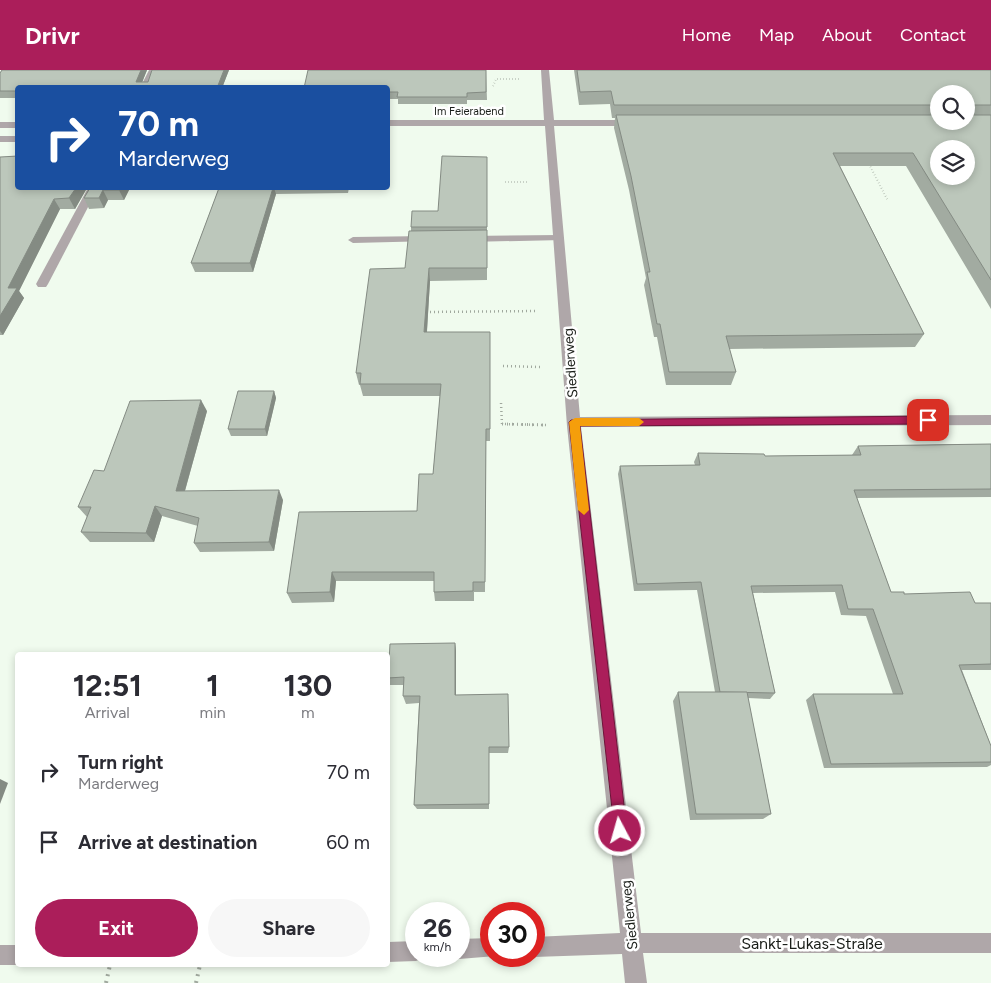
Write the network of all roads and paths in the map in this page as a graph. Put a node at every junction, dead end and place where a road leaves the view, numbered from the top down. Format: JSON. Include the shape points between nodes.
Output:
{"nodes":[{"id":1,"x":153,"y":70,"type":"edge"},
{"id":2,"x":545,"y":70,"type":"edge"},
{"id":3,"x":146,"y":85,"type":"edge"},
{"id":4,"x":550,"y":122,"type":"junction"},
{"id":5,"x":390,"y":123,"type":"edge"},
{"id":6,"x":647,"y":123,"type":"edge"},
{"id":7,"x":0,"y":125,"type":"edge"},
{"id":8,"x":15,"y":125,"type":"edge"},
{"id":9,"x":0,"y":139,"type":"edge"},
{"id":10,"x":15,"y":139,"type":"edge"},
{"id":11,"x":866,"y":158,"type":"edge"},
{"id":12,"x":92,"y":190,"type":"edge"},
{"id":13,"x":888,"y":201,"type":"dead end"},
{"id":14,"x":559,"y":238,"type":"junction"},
{"id":15,"x":353,"y":240,"type":"dead end"},
{"id":16,"x":42,"y":284,"type":"dead end"},
{"id":17,"x":566,"y":311,"type":"junction"},
{"id":18,"x":425,"y":312,"type":"edge"},
{"id":19,"x":503,"y":366,"type":"dead end"},
{"id":20,"x":570,"y":367,"type":"junction"},
{"id":21,"x":501,"y":403,"type":"dead end"},
{"id":22,"x":991,"y":420,"type":"edge"},
{"id":23,"x":574,"y":424,"type":"junction"},
{"id":24,"x":991,"y":943,"type":"edge"},
{"id":25,"x":633,"y":944,"type":"junction"},
{"id":26,"x":545,"y":947,"type":"edge"},
{"id":27,"x":405,"y":951,"type":"edge"},
{"id":28,"x":390,"y":952,"type":"edge"},
{"id":29,"x":0,"y":955,"type":"edge"},
{"id":30,"x":15,"y":955,"type":"edge"},
{"id":31,"x":110,"y":967,"type":"edge"},
{"id":32,"x":200,"y":967,"type":"edge"},
{"id":33,"x":106,"y":983,"type":"edge"},
{"id":34,"x":196,"y":983,"type":"edge"},
{"id":35,"x":636,"y":983,"type":"edge"}],
"edges":[{"from":1,"to":3,"type":"street"},
{"from":2,"to":4,"type":"street","name":"Siedlerweg"},
{"from":4,"to":5,"type":"street","name":"Im Feierabend"},
{"from":4,"to":6,"type":"street","name":"Im Feierabend"},
{"from":4,"to":14,"type":"street","name":"Siedlerweg"},
{"from":7,"to":8,"type":"street"},
{"from":9,"to":10,"type":"street"},
{"from":11,"to":13,"type":"path"},
{"from":12,"to":16,"type":"street"},
{"from":14,"to":15,"type":"street"},
{"from":14,"to":17,"type":"street","name":"Siedlerweg"},
{"from":17,"to":18,"type":"path"},
{"from":17,"to":20,"type":"street","name":"Siedlerweg"},
{"from":19,"to":20,"type":"path"},
{"from":20,"to":23,"type":"street","name":"Siedlerweg"},
{"from":21,"to":23,"type":"path","via":[[502,424]]},
{"from":22,"to":23,"type":"street"},
{"from":23,"to":25,"type":"street","name":"Siedlerweg"},
{"from":24,"to":25,"type":"street","name":"Sankt-Lukas-Straße"},
{"from":25,"to":26,"type":"street","name":"Sankt-Lukas-Straße"},
{"from":25,"to":35,"type":"street","name":"Siedlerweg"},
{"from":27,"to":28,"type":"street"},
{"from":29,"to":30,"type":"street"},
{"from":31,"to":33,"type":"path"},
{"from":32,"to":34,"type":"path"}]}
